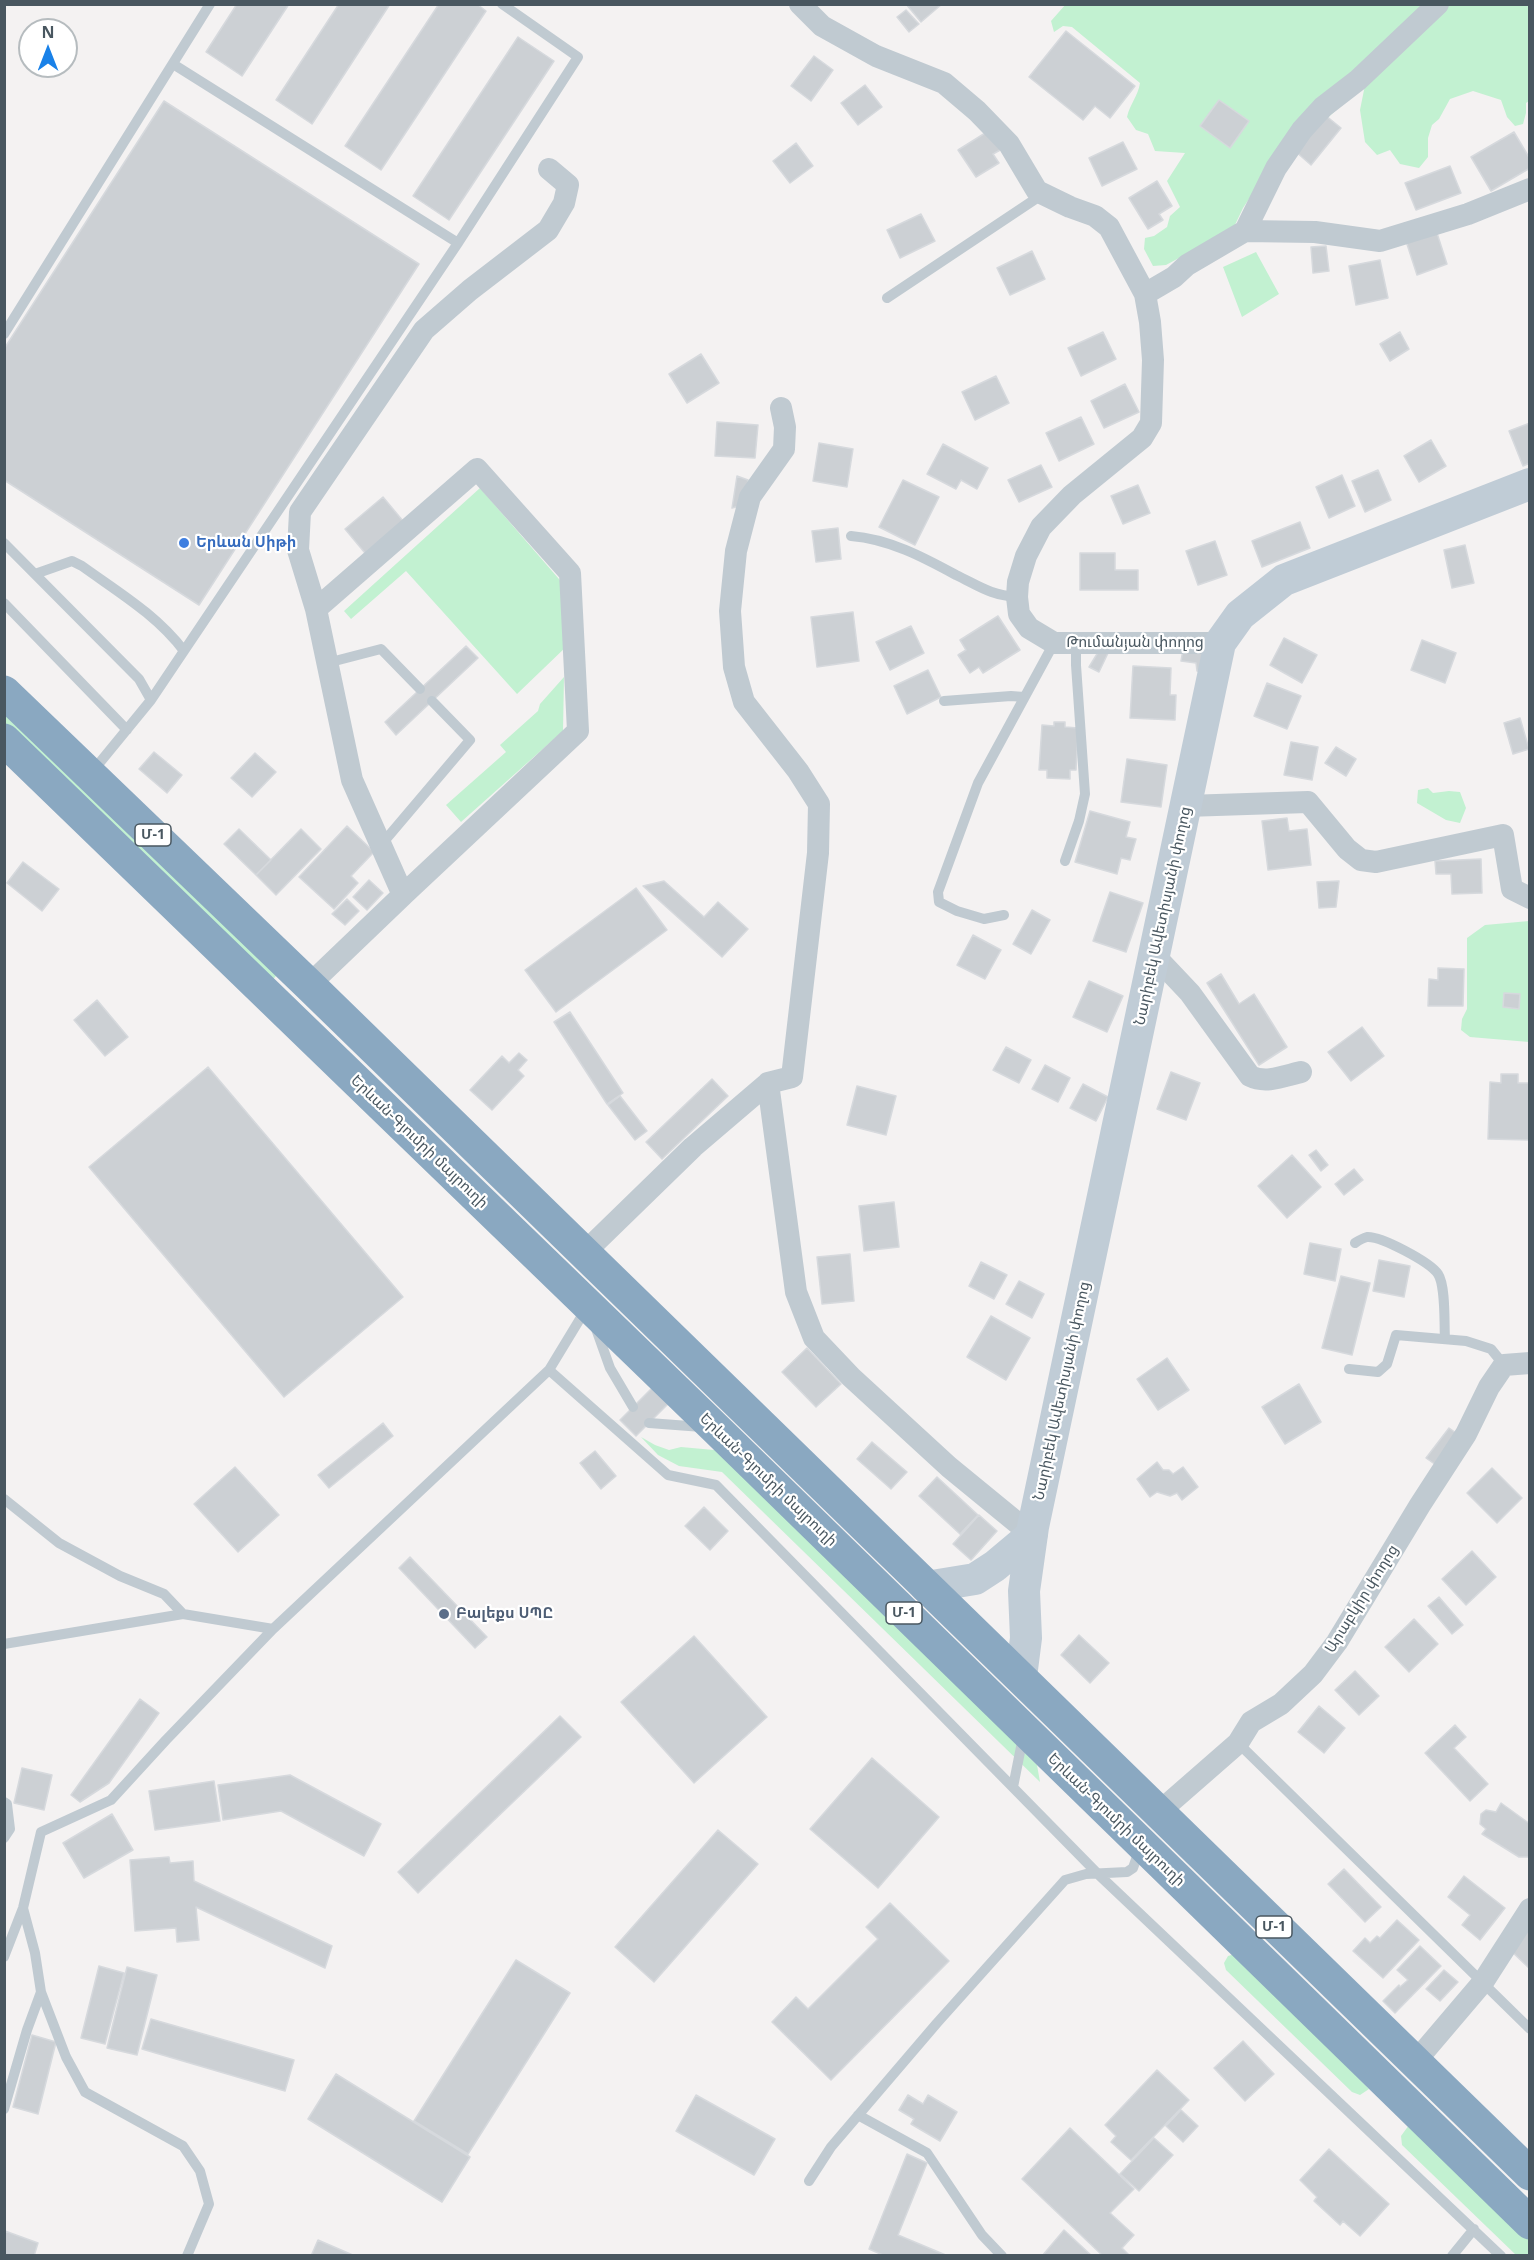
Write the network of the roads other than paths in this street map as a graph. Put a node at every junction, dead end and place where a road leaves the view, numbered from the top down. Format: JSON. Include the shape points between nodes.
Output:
{"nodes":[{"id":1,"x":210,"y":4,"type":"edge"},
{"id":2,"x":502,"y":4,"type":"edge"},
{"id":3,"x":800,"y":4,"type":"edge"},
{"id":4,"x":1438,"y":4,"type":"edge"},
{"id":5,"x":173,"y":64,"type":"junction"},
{"id":6,"x":549,"y":170,"type":"dead end"},
{"id":7,"x":1530,"y":189,"type":"edge"},
{"id":8,"x":1043,"y":194,"type":"junction"},
{"id":9,"x":1245,"y":231,"type":"junction"},
{"id":10,"x":459,"y":243,"type":"junction"},
{"id":11,"x":1145,"y":294,"type":"junction"},
{"id":12,"x":887,"y":298,"type":"dead end"},
{"id":13,"x":4,"y":334,"type":"edge"},
{"id":14,"x":781,"y":408,"type":"dead end"},
{"id":15,"x":1530,"y":484,"type":"edge"},
{"id":16,"x":851,"y":536,"type":"dead end"},
{"id":17,"x":4,"y":543,"type":"edge"},
{"id":18,"x":35,"y":573,"type":"junction"},
{"id":19,"x":1017,"y":597,"type":"junction"},
{"id":20,"x":4,"y":603,"type":"edge"},
{"id":21,"x":315,"y":609,"type":"junction"},
{"id":22,"x":1065,"y":643,"type":"junction"},
{"id":23,"x":1220,"y":643,"type":"junction"},
{"id":24,"x":184,"y":651,"type":"junction"},
{"id":25,"x":327,"y":663,"type":"junction"},
{"id":26,"x":420,"y":689,"type":"dead end"},
{"id":27,"x":4,"y":692,"type":"edge"},
{"id":28,"x":1024,"y":697,"type":"junction"},
{"id":29,"x":151,"y":700,"type":"junction"},
{"id":30,"x":432,"y":701,"type":"dead end"},
{"id":31,"x":944,"y":701,"type":"dead end"},
{"id":32,"x":127,"y":730,"type":"junction"},
{"id":33,"x":4,"y":740,"type":"edge"},
{"id":34,"x":90,"y":775,"type":"junction"},
{"id":35,"x":1186,"y":806,"type":"junction"},
{"id":36,"x":381,"y":845,"type":"junction"},
{"id":37,"x":1065,"y":861,"type":"dead end"},
{"id":38,"x":403,"y":895,"type":"junction"},
{"id":39,"x":1530,"y":898,"type":"edge"},
{"id":40,"x":1004,"y":915,"type":"dead end"},
{"id":41,"x":1155,"y":957,"type":"junction"},
{"id":42,"x":306,"y":982,"type":"junction"},
{"id":43,"x":277,"y":1005,"type":"junction"},
{"id":44,"x":1300,"y":1072,"type":"dead end"},
{"id":45,"x":768,"y":1083,"type":"junction"},
{"id":46,"x":1354,"y":1243,"type":"dead end"},
{"id":47,"x":583,"y":1254,"type":"junction"},
{"id":48,"x":588,"y":1306,"type":"junction"},
{"id":49,"x":1445,"y":1339,"type":"junction"},
{"id":50,"x":1530,"y":1363,"type":"edge"},
{"id":51,"x":1504,"y":1365,"type":"junction"},
{"id":52,"x":1349,"y":1369,"type":"dead end"},
{"id":53,"x":549,"y":1370,"type":"junction"},
{"id":54,"x":633,"y":1407,"type":"dead end"},
{"id":55,"x":649,"y":1423,"type":"dead end"},
{"id":56,"x":714,"y":1427,"type":"junction"},
{"id":57,"x":4,"y":1500,"type":"edge"},
{"id":58,"x":1032,"y":1535,"type":"junction"},
{"id":59,"x":926,"y":1587,"type":"junction"},
{"id":60,"x":183,"y":1614,"type":"junction"},
{"id":61,"x":273,"y":1629,"type":"junction"},
{"id":62,"x":4,"y":1644,"type":"edge"},
{"id":63,"x":1021,"y":1677,"type":"junction"},
{"id":64,"x":1024,"y":1731,"type":"junction"},
{"id":65,"x":1238,"y":1743,"type":"junction"},
{"id":66,"x":1013,"y":1787,"type":"junction"},
{"id":67,"x":4,"y":1802,"type":"edge"},
{"id":68,"x":1159,"y":1812,"type":"junction"},
{"id":69,"x":4,"y":1838,"type":"edge"},
{"id":70,"x":1141,"y":1845,"type":"junction"},
{"id":71,"x":1099,"y":1875,"type":"junction"},
{"id":72,"x":23,"y":1908,"type":"junction"},
{"id":73,"x":1530,"y":1909,"type":"edge"},
{"id":74,"x":4,"y":1957,"type":"edge"},
{"id":75,"x":1484,"y":1982,"type":"junction"},
{"id":76,"x":41,"y":1992,"type":"junction"},
{"id":77,"x":1530,"y":2029,"type":"edge"},
{"id":78,"x":1415,"y":2062,"type":"junction"},
{"id":79,"x":4,"y":2109,"type":"edge"},
{"id":80,"x":858,"y":2115,"type":"junction"},
{"id":81,"x":1530,"y":2174,"type":"edge"},
{"id":82,"x":809,"y":2181,"type":"dead end"},
{"id":83,"x":1530,"y":2223,"type":"edge"},
{"id":84,"x":1474,"y":2229,"type":"junction"},
{"id":85,"x":187,"y":2256,"type":"edge"},
{"id":86,"x":1002,"y":2256,"type":"edge"},
{"id":87,"x":1452,"y":2256,"type":"edge"},
{"id":88,"x":1502,"y":2256,"type":"edge"}],
"edges":[{"from":1,"to":5,"type":"lane"},
{"from":2,"to":10,"type":"lane","via":[[578,57]]},
{"from":3,"to":8,"type":"street","via":[[822,26],[876,56],[944,83],[1009,144],[1037,191]]},
{"from":4,"to":9,"type":"street","via":[[1302,130],[1276,168]]},
{"from":5,"to":10,"type":"lane"},
{"from":5,"to":13,"type":"lane"},
{"from":6,"to":21,"type":"street","via":[[568,185],[564,203],[548,230],[424,330],[300,512],[298,550]]},
{"from":7,"to":9,"type":"street","via":[[1468,214],[1380,240],[1315,232]]},
{"from":8,"to":11,"type":"street","via":[[1095,216],[1109,227]]},
{"from":8,"to":12,"type":"lane"},
{"from":9,"to":11,"type":"street"},
{"from":10,"to":24,"type":"lane"},
{"from":11,"to":19,"type":"street","via":[[1153,360],[1151,423],[1142,438],[1072,495],[1041,527],[1026,556]]},
{"from":14,"to":45,"type":"street","via":[[784,449],[750,498],[736,551],[730,611],[734,667],[744,702],[819,804],[818,853],[792,1077]]},
{"from":15,"to":23,"type":"street","name":"Նարիբեկ Ավետիսյանի փողոց","via":[[1284,580],[1240,615]]},
{"from":16,"to":19,"type":"lane","via":[[871,537],[897,546],[996,596]]},
{"from":17,"to":18,"type":"lane"},
{"from":18,"to":24,"type":"lane","via":[[72,561],[82,566],[147,612]]},
{"from":18,"to":29,"type":"lane","via":[[139,679]]},
{"from":19,"to":22,"type":"street","name":"Թումանյան փողոց","via":[[1019,614],[1029,628]]},
{"from":20,"to":32,"type":"lane"},
{"from":21,"to":25,"type":"street"},
{"from":21,"to":38,"type":"street","via":[[477,469],[570,573],[578,732]]},
{"from":22,"to":23,"type":"street","name":"Թումանյան փողոց"},
{"from":22,"to":28,"type":"lane"},
{"from":22,"to":37,"type":"lane","via":[[1076,665],[1085,794]]},
{"from":23,"to":35,"type":"street","name":"Նարիբեկ Ավետիսյանի փողոց"},
{"from":24,"to":29,"type":"lane"},
{"from":25,"to":26,"type":"lane","via":[[381,649]]},
{"from":25,"to":36,"type":"street","via":[[352,780]]},
{"from":27,"to":34,"type":"highway","number":"Մ-1"},
{"from":28,"to":31,"type":"lane"},
{"from":28,"to":40,"type":"lane","via":[[978,783],[938,892],[939,902],[957,912],[984,919]]},
{"from":29,"to":32,"type":"lane"},
{"from":30,"to":36,"type":"lane","via":[[470,740]]},
{"from":32,"to":34,"type":"lane"},
{"from":33,"to":43,"type":"highway","name":"Երևան-Գյումրի մայրուղի","number":"Մ-1"},
{"from":34,"to":42,"type":"highway","number":"Մ-1"},
{"from":35,"to":39,"type":"street","via":[[1308,802],[1347,849],[1361,860],[1376,862],[1503,836],[1512,890]]},
{"from":35,"to":41,"type":"street","name":"Նարիբեկ Ավետիսյանի փողոց"},
{"from":36,"to":38,"type":"street"},
{"from":38,"to":42,"type":"street"},
{"from":41,"to":44,"type":"street","via":[[1190,993],[1250,1076],[1267,1080]]},
{"from":41,"to":58,"type":"street","name":"Նարիբեկ Ավետիսյանի փողոց"},
{"from":42,"to":43,"type":"highway"},
{"from":42,"to":47,"type":"highway","number":"Մ-1"},
{"from":43,"to":48,"type":"highway","name":"Երևան-Գյումրի մայրուղի","number":"Մ-1"},
{"from":45,"to":47,"type":"street","via":[[693,1147]]},
{"from":45,"to":58,"type":"street","via":[[796,1292],[814,1338],[949,1467]]},
{"from":46,"to":49,"type":"lane","via":[[1367,1237],[1377,1239],[1404,1251],[1438,1274]]},
{"from":47,"to":59,"type":"highway","number":"Մ-1"},
{"from":48,"to":53,"type":"lane"},
{"from":48,"to":54,"type":"lane","via":[[610,1368]]},
{"from":48,"to":56,"type":"highway","name":"Երևան-Գյումրի մայրուղի","number":"Մ-1"},
{"from":49,"to":51,"type":"lane","via":[[1491,1349]]},
{"from":49,"to":52,"type":"lane","via":[[1396,1335],[1387,1364],[1378,1372]]},
{"from":50,"to":51,"type":"street"},
{"from":51,"to":65,"type":"street","name":"Արաբկիր փողոց","via":[[1466,1434],[1337,1642],[1313,1674],[1281,1704],[1251,1722]]},
{"from":53,"to":61,"type":"lane"},
{"from":53,"to":66,"type":"lane","via":[[668,1475],[716,1485]]},
{"from":55,"to":56,"type":"lane"},
{"from":56,"to":64,"type":"highway","name":"Երևան-Գյումրի մայրուղի","number":"Մ-1"},
{"from":57,"to":60,"type":"lane","via":[[59,1543],[120,1576],[164,1594]]},
{"from":58,"to":59,"type":"street","via":[[975,1579]]},
{"from":58,"to":63,"type":"street","name":"Նարիբեկ Ավետիսյանի փողոց","via":[[1024,1591],[1026,1638]]},
{"from":59,"to":63,"type":"highway","number":"Մ-1"},
{"from":60,"to":61,"type":"lane"},
{"from":60,"to":62,"type":"lane"},
{"from":61,"to":72,"type":"lane","via":[[111,1800],[41,1832]]},
{"from":63,"to":68,"type":"highway","number":"Մ-1"},
{"from":64,"to":66,"type":"lane"},
{"from":64,"to":70,"type":"highway","name":"Երևան-Գյումրի մայրուղի","number":"Մ-1"},
{"from":65,"to":68,"type":"street","name":"Արաբկիր փողոց"},
{"from":65,"to":75,"type":"lane"},
{"from":66,"to":71,"type":"lane"},
{"from":67,"to":69,"type":"lane","via":[[8,1804],[10,1829]]},
{"from":68,"to":78,"type":"highway","number":"Մ-1"},
{"from":70,"to":71,"type":"lane","via":[[1133,1868]]},
{"from":70,"to":83,"type":"highway","name":"Երևան-Գյումրի մայրուղի","number":"Մ-1"},
{"from":71,"to":80,"type":"lane","via":[[1065,1880]]},
{"from":71,"to":84,"type":"lane"},
{"from":72,"to":74,"type":"lane"},
{"from":72,"to":76,"type":"lane"},
{"from":73,"to":75,"type":"street"},
{"from":75,"to":77,"type":"lane"},
{"from":75,"to":78,"type":"street"},
{"from":76,"to":79,"type":"lane"},
{"from":76,"to":85,"type":"lane","via":[[66,2057],[86,2092],[183,2146],[200,2171],[209,2204]]},
{"from":78,"to":81,"type":"highway","number":"Մ-1"},
{"from":80,"to":82,"type":"lane"},
{"from":80,"to":86,"type":"lane","via":[[927,2153],[982,2235]]},
{"from":84,"to":87,"type":"lane"},
{"from":84,"to":88,"type":"lane"}]}
